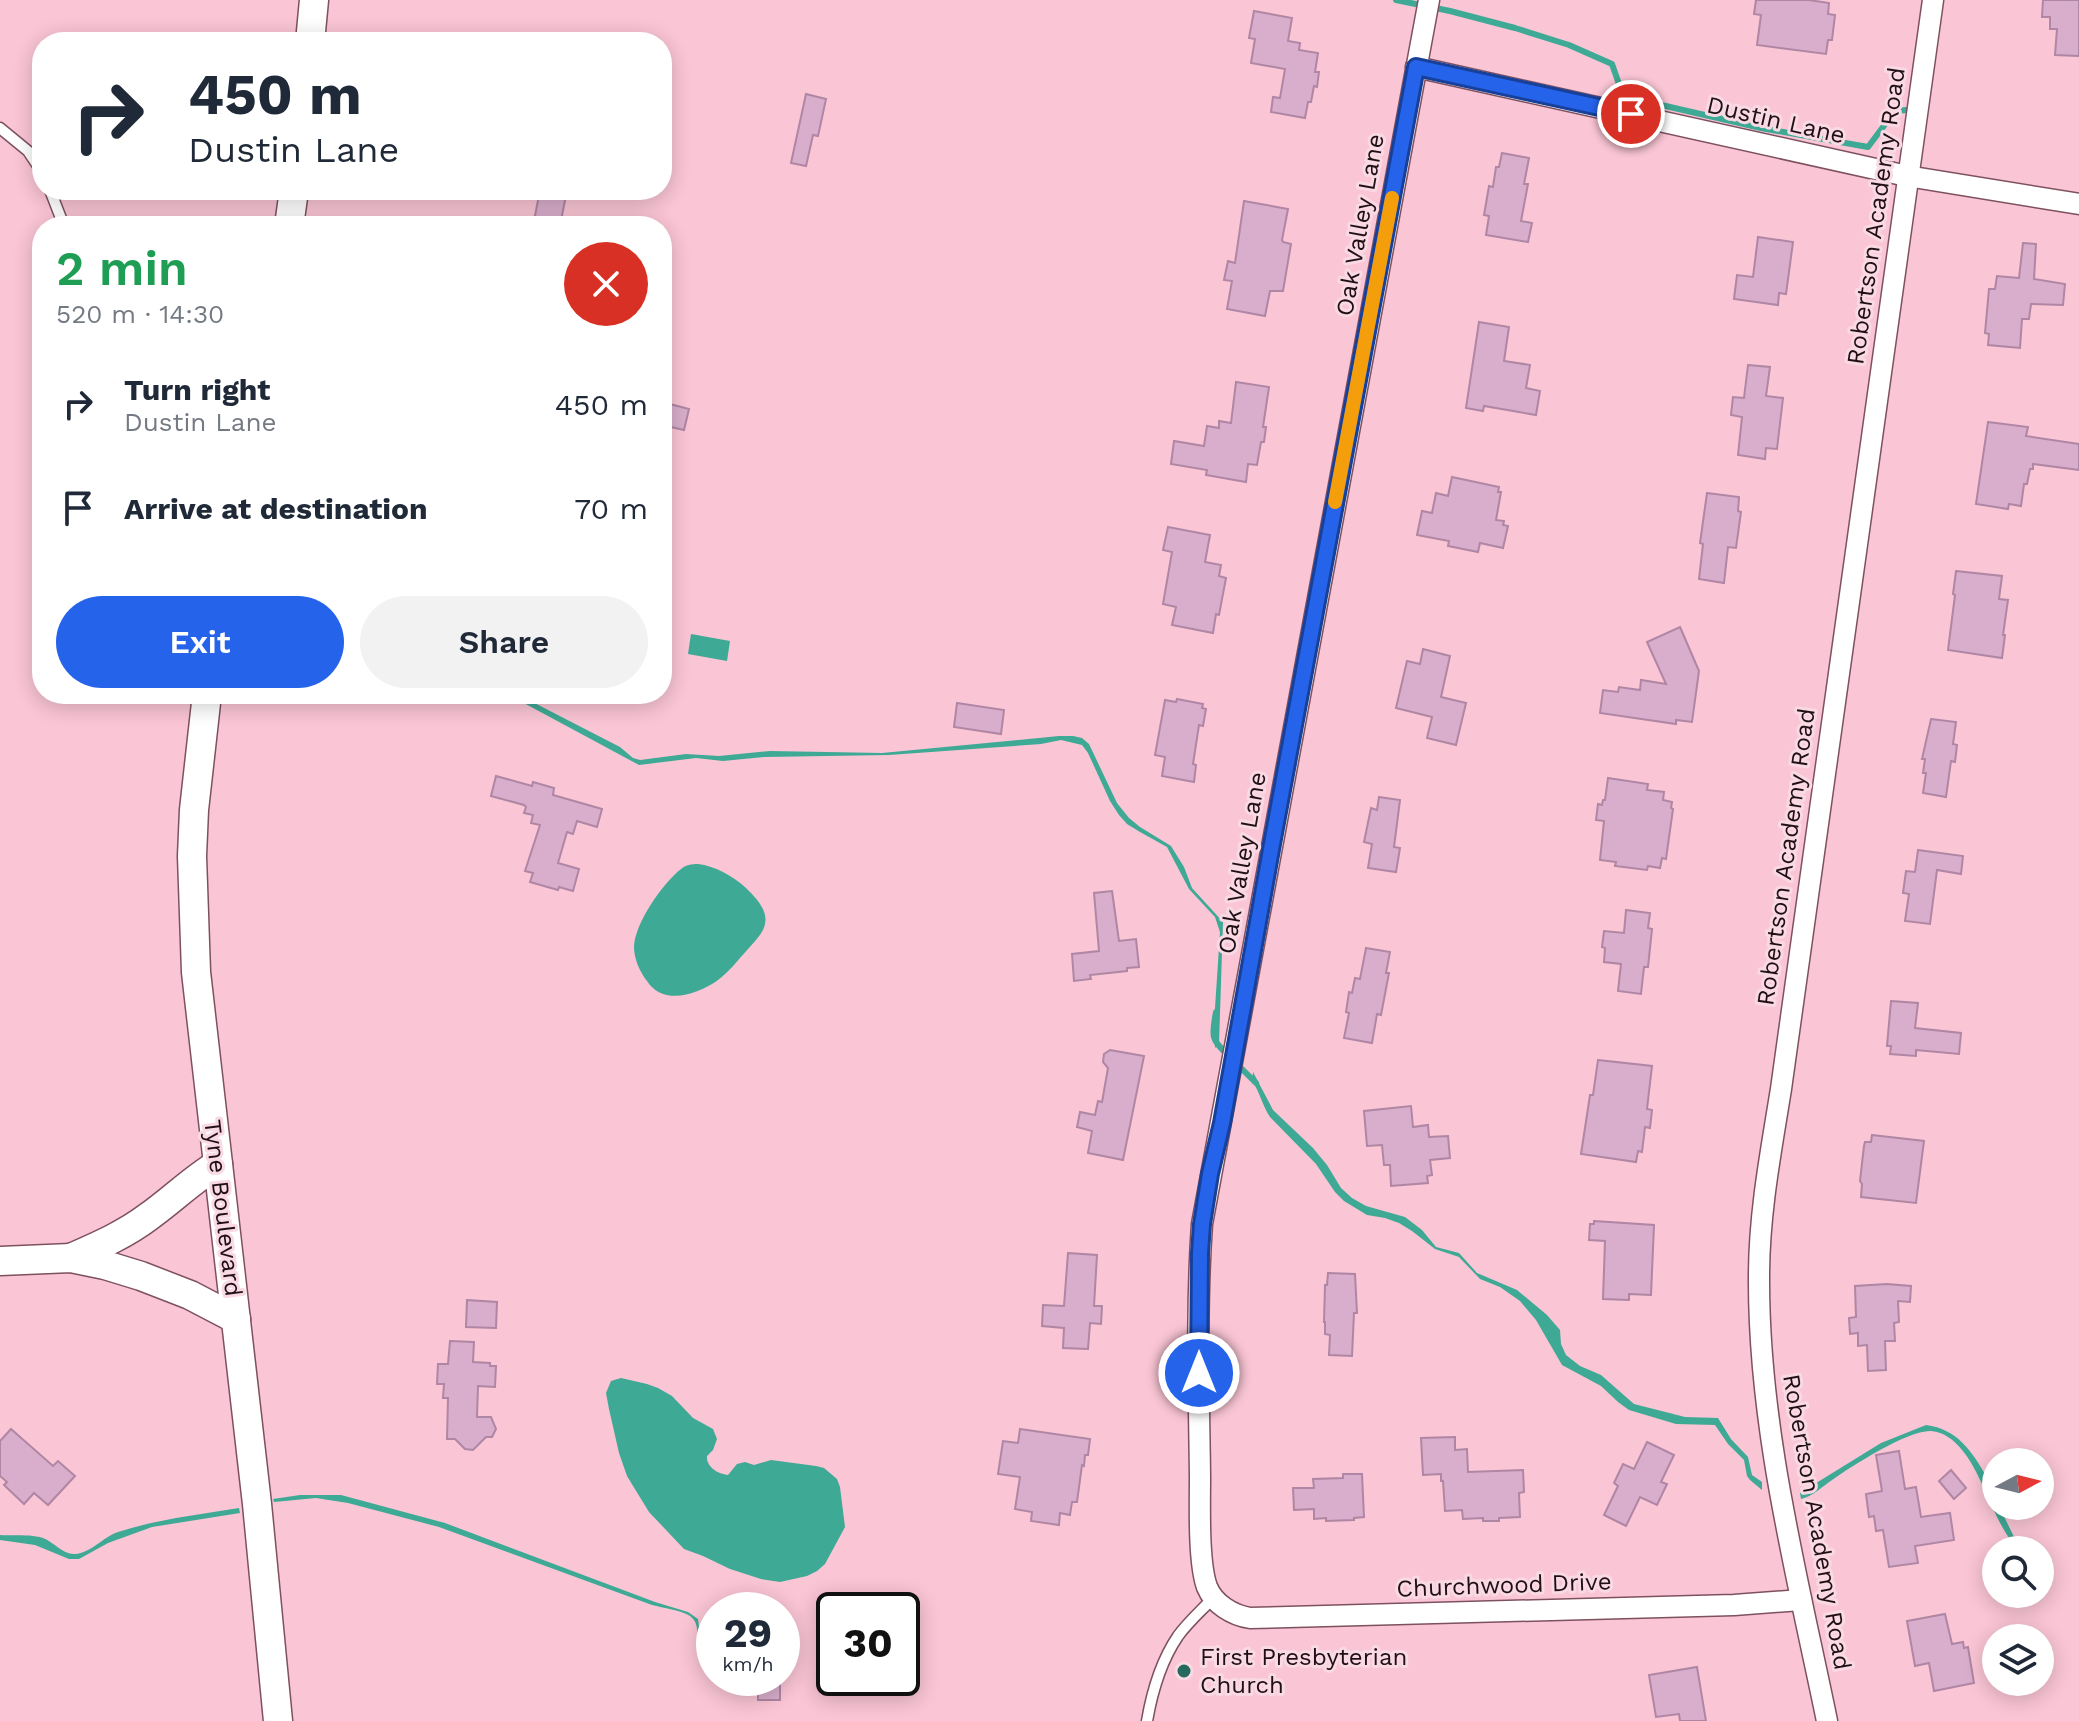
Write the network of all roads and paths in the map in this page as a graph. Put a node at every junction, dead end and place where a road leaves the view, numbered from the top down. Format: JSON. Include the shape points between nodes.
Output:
{"nodes":[{"id":1,"x":314,"y":0,"type":"edge"},
{"id":2,"x":1429,"y":0,"type":"edge"},
{"id":3,"x":1933,"y":0,"type":"edge"},
{"id":4,"x":311,"y":32,"type":"edge"},
{"id":5,"x":1416,"y":67,"type":"junction"},
{"id":6,"x":0,"y":128,"type":"edge"},
{"id":7,"x":32,"y":157,"type":"edge"},
{"id":8,"x":1907,"y":176,"type":"junction"},
{"id":9,"x":2079,"y":204,"type":"edge"},
{"id":10,"x":206,"y":704,"type":"edge"},
{"id":11,"x":218,"y":1164,"type":"junction"},
{"id":12,"x":71,"y":1258,"type":"junction"},
{"id":13,"x":0,"y":1261,"type":"edge"},
{"id":14,"x":236,"y":1319,"type":"junction"},
{"id":15,"x":1213,"y":1598,"type":"junction"},
{"id":16,"x":1801,"y":1600,"type":"junction"},
{"id":17,"x":278,"y":1721,"type":"edge"},
{"id":18,"x":1147,"y":1721,"type":"edge"},
{"id":19,"x":1827,"y":1721,"type":"edge"}],
"edges":[{"from":1,"to":4,"type":"street"},
{"from":2,"to":5,"type":"street","name":"Oak Valley Lane"},
{"from":3,"to":8,"type":"street","name":"Robertson Academy Road"},
{"from":5,"to":8,"type":"street","name":"Dustin Lane"},
{"from":5,"to":15,"type":"street","name":"Oak Valley Lane","via":[[1202,1224],[1200,1512],[1203,1568]]},
{"from":6,"to":7,"type":"lane"},
{"from":8,"to":9,"type":"street","name":"Dustin Lane"},
{"from":8,"to":16,"type":"street","name":"Robertson Academy Road","via":[[1760,1246],[1769,1420]]},
{"from":10,"to":11,"type":"street","name":"Tyne Boulevard","via":[[192,856],[196,972]]},
{"from":11,"to":12,"type":"street","via":[[134,1227]]},
{"from":11,"to":14,"type":"street","name":"Tyne Boulevard"},
{"from":12,"to":13,"type":"street"},
{"from":12,"to":14,"type":"street","via":[[141,1276]]},
{"from":14,"to":17,"type":"street","name":"Tyne Boulevard"},
{"from":15,"to":16,"type":"street","name":"Churchwood Drive","via":[[1236,1615],[1250,1618]]},
{"from":15,"to":18,"type":"lane","via":[[1167,1656]]},
{"from":16,"to":19,"type":"street","name":"Robertson Academy Road"}]}
